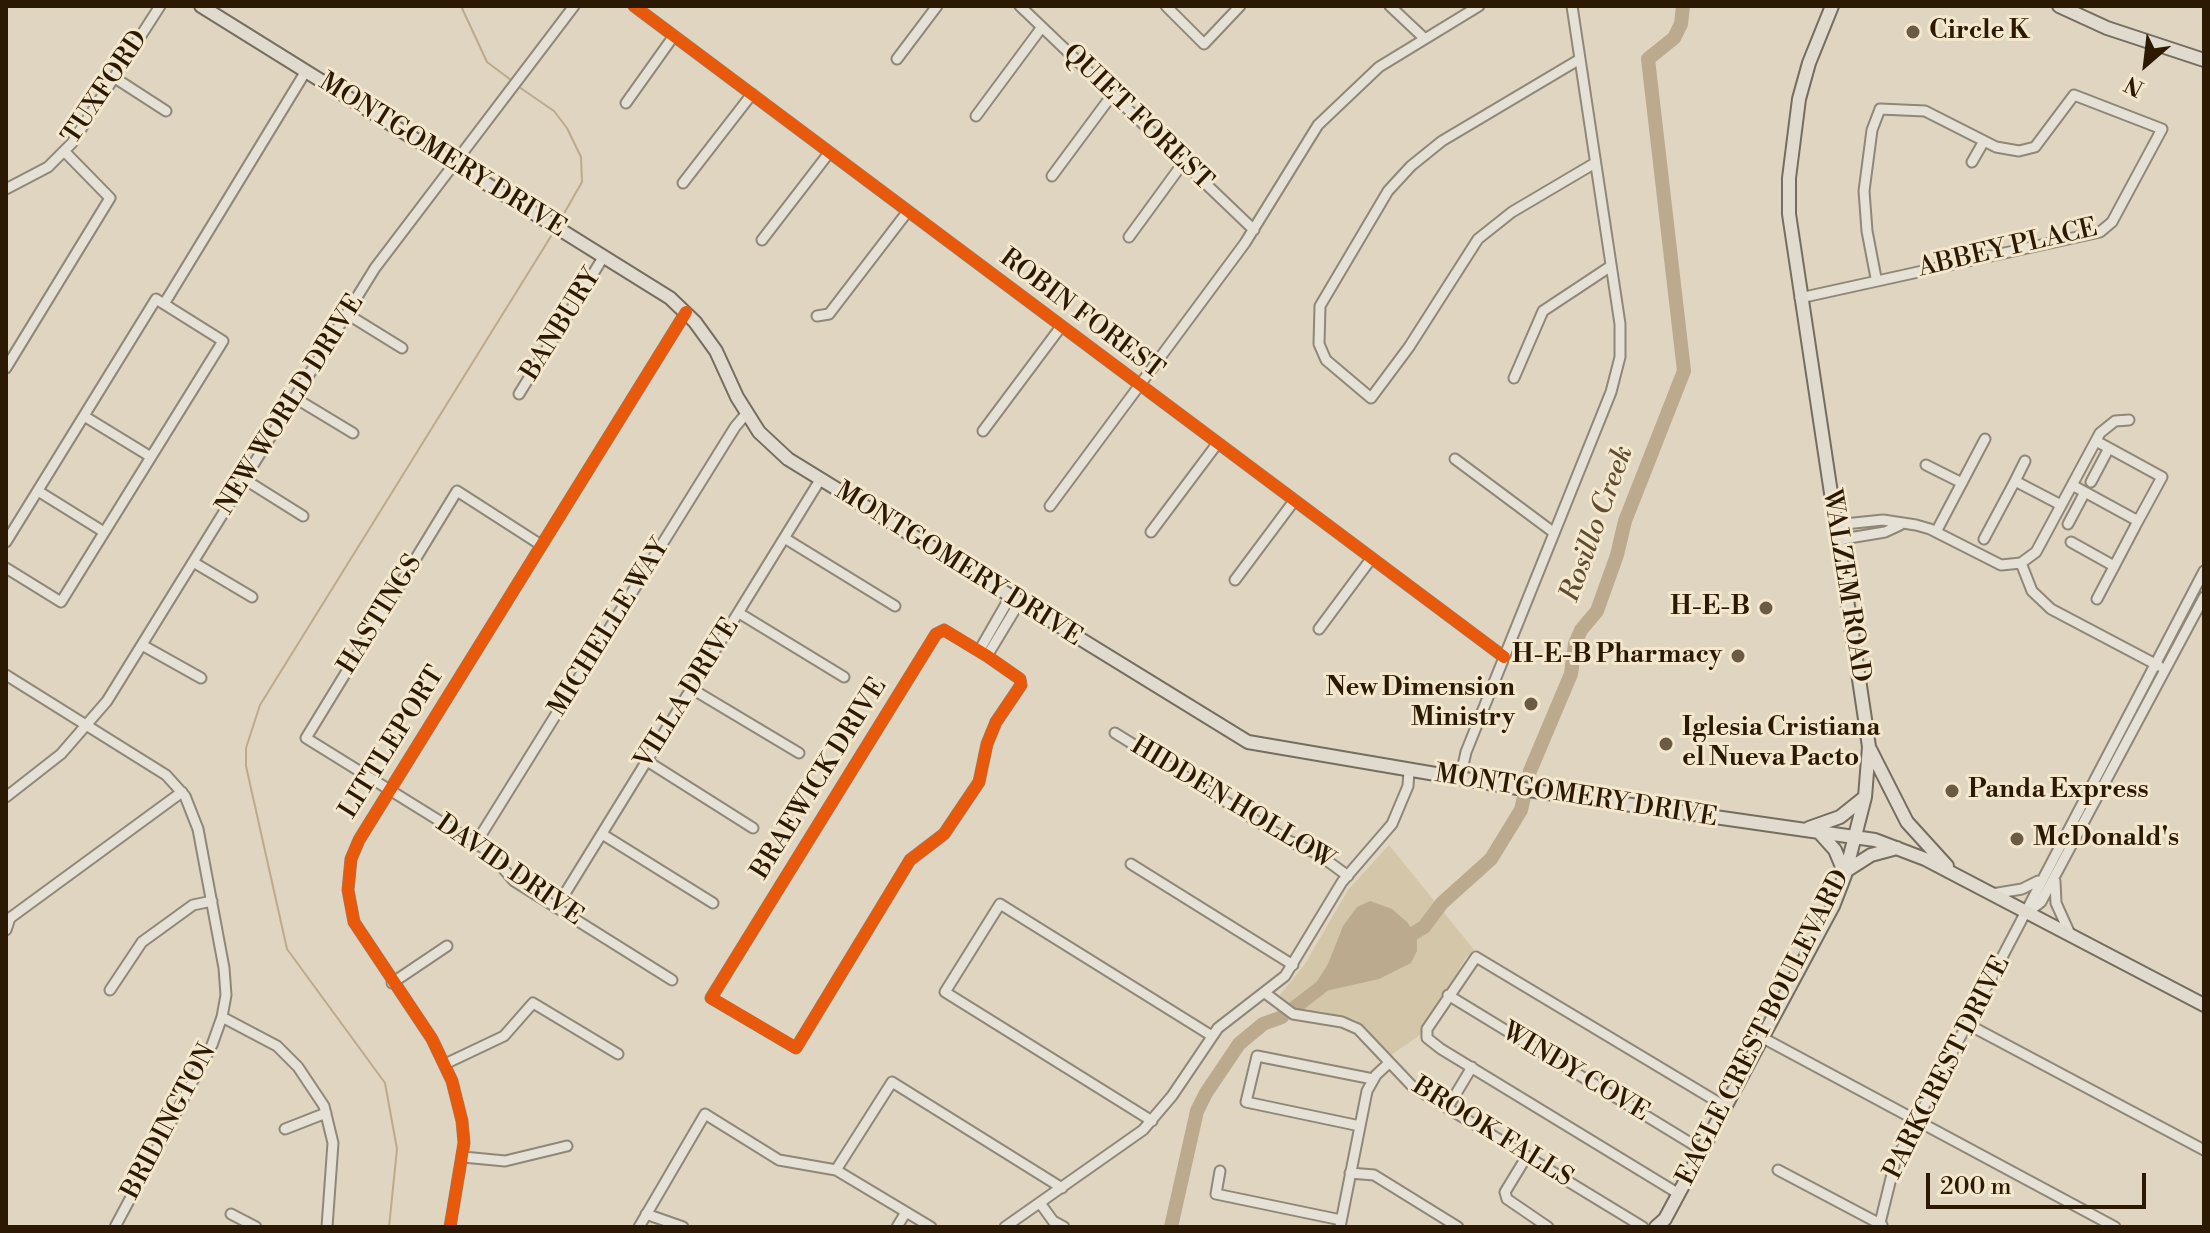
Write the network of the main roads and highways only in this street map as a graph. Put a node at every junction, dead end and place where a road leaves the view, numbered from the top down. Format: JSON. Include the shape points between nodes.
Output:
{"nodes":[{"id":1,"x":201,"y":6,"type":"edge"},
{"id":2,"x":1832,"y":6,"type":"edge"},
{"id":3,"x":2059,"y":6,"type":"edge"},
{"id":4,"x":2204,"y":60,"type":"edge"},
{"id":5,"x":1869,"y":747,"type":"junction"},
{"id":6,"x":1865,"y":797,"type":"junction"},
{"id":7,"x":1811,"y":830,"type":"junction"},
{"id":8,"x":1857,"y":836,"type":"junction"},
{"id":9,"x":1898,"y":847,"type":"junction"},
{"id":10,"x":1846,"y":873,"type":"junction"},
{"id":11,"x":1955,"y":874,"type":"junction"},
{"id":12,"x":2204,"y":1005,"type":"edge"},
{"id":13,"x":1662,"y":1224,"type":"edge"}],
"edges":[{"from":1,"to":7,"type":"main road","name":"MONTGOMERY DRIVE","via":[[650,283],[686,312],[716,351],[746,414],[788,459],[1248,742],[1541,792]]},
{"from":2,"to":5,"type":"main road","name":"WALZEM ROAD","via":[[1799,99],[1789,214]]},
{"from":3,"to":4,"type":"main road","via":[[2119,33]]},
{"from":5,"to":6,"type":"main road","name":"WALZEM ROAD"},
{"from":5,"to":11,"type":"main road","via":[[1907,822]]},
{"from":6,"to":7,"type":"main road","via":[[1840,817]]},
{"from":6,"to":8,"type":"main road","name":"WALZEM ROAD"},
{"from":7,"to":8,"type":"main road","name":"MONTGOMERY DRIVE"},
{"from":7,"to":10,"type":"main road","via":[[1835,850]]},
{"from":8,"to":9,"type":"main road"},
{"from":8,"to":10,"type":"main road","name":"EAGLE CREST BOULEVARD"},
{"from":9,"to":10,"type":"main road","via":[[1871,855]]},
{"from":9,"to":11,"type":"main road"},
{"from":10,"to":13,"type":"main road","name":"EAGLE CREST BOULEVARD"},
{"from":11,"to":12,"type":"main road"}]}
